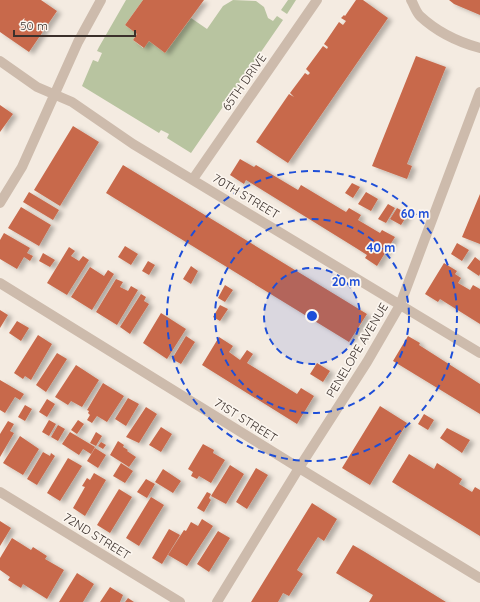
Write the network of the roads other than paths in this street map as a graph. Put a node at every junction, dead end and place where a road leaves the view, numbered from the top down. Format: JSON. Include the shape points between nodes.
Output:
{"nodes":[{"id":1,"x":101,"y":0,"type":"edge"},
{"id":2,"x":317,"y":0,"type":"edge"},
{"id":3,"x":411,"y":0,"type":"edge"},
{"id":4,"x":480,"y":48,"type":"edge"},
{"id":5,"x":0,"y":61,"type":"edge"},
{"id":6,"x":480,"y":92,"type":"edge"},
{"id":7,"x":55,"y":95,"type":"junction"},
{"id":8,"x":192,"y":179,"type":"junction"},
{"id":9,"x":0,"y":203,"type":"edge"},
{"id":10,"x":0,"y":283,"type":"edge"},
{"id":11,"x":400,"y":305,"type":"junction"},
{"id":12,"x":480,"y":353,"type":"edge"},
{"id":13,"x":299,"y":468,"type":"junction"},
{"id":14,"x":0,"y":492,"type":"edge"},
{"id":15,"x":480,"y":578,"type":"edge"},
{"id":16,"x":180,"y":602,"type":"edge"},
{"id":17,"x":217,"y":602,"type":"edge"}],
"edges":[{"from":1,"to":7,"type":"street","via":[[78,42]]},
{"from":2,"to":8,"type":"street","name":"65TH DRIVE"},
{"from":3,"to":4,"type":"street","via":[[419,15],[443,34]]},
{"from":5,"to":7,"type":"street","name":"70TH STREET","via":[[37,87]]},
{"from":6,"to":11,"type":"street","name":"PENELOPE AVENUE"},
{"from":7,"to":8,"type":"street","name":"70TH STREET","via":[[72,102],[133,144]]},
{"from":7,"to":9,"type":"street","via":[[22,167]]},
{"from":8,"to":11,"type":"street","name":"70TH STREET"},
{"from":10,"to":13,"type":"street","name":"71ST STREET"},
{"from":11,"to":12,"type":"street","name":"70TH STREET"},
{"from":11,"to":13,"type":"street","name":"PENELOPE AVENUE"},
{"from":13,"to":15,"type":"street","name":"71ST STREET"},
{"from":13,"to":17,"type":"street","name":"PENELOPE AVENUE"},
{"from":14,"to":16,"type":"street","name":"72ND STREET"}]}
